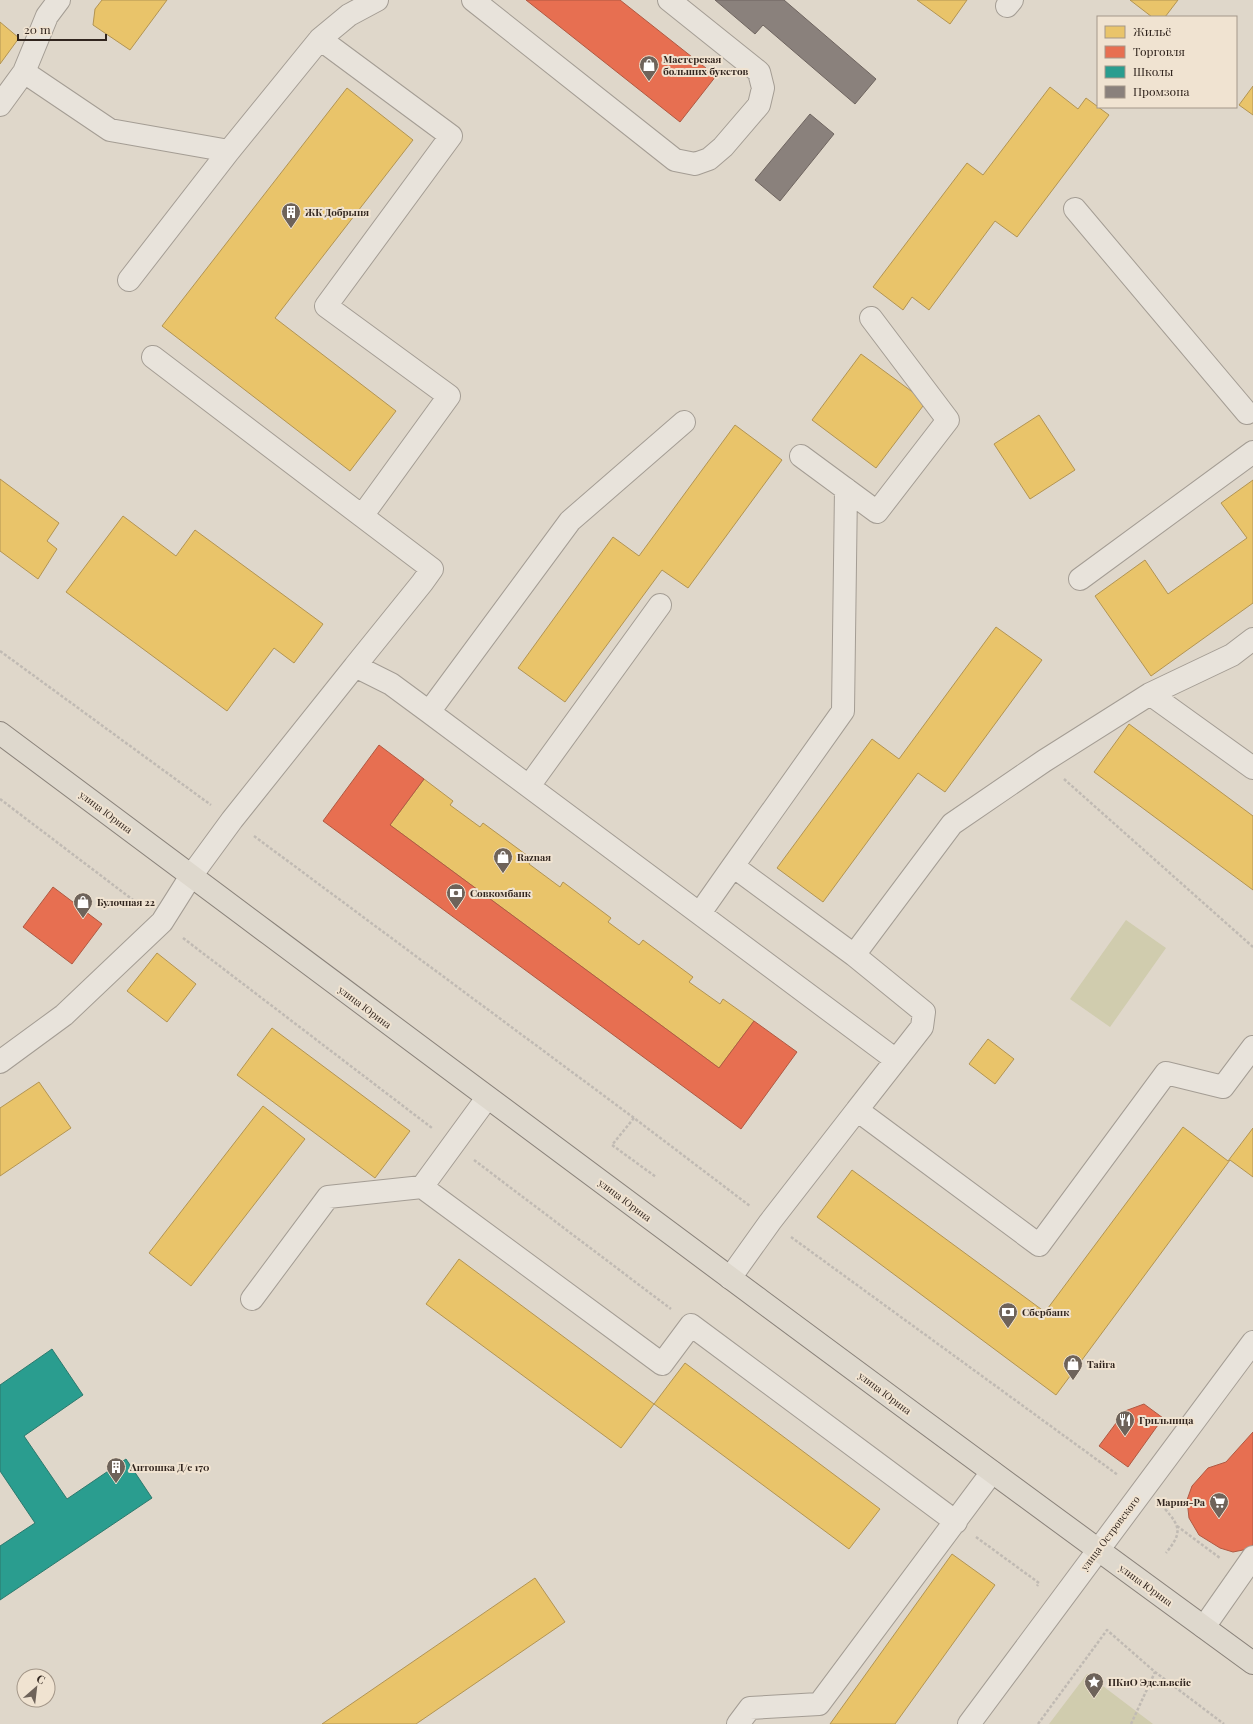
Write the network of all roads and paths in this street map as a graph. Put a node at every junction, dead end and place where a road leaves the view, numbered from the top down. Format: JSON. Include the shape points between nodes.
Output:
{"nodes":[{"id":1,"x":377,"y":0,"type":"edge"},
{"id":2,"x":473,"y":0,"type":"edge"},
{"id":3,"x":669,"y":0,"type":"edge"},
{"id":4,"x":49,"y":5,"type":"edge"},
{"id":5,"x":320,"y":39,"type":"junction"},
{"id":6,"x":24,"y":72,"type":"junction"},
{"id":7,"x":0,"y":105,"type":"edge"},
{"id":8,"x":229,"y":151,"type":"junction"},
{"id":9,"x":1075,"y":209,"type":"dead end"},
{"id":10,"x":129,"y":280,"type":"dead end"},
{"id":11,"x":871,"y":318,"type":"dead end"},
{"id":12,"x":154,"y":357,"type":"dead end"},
{"id":13,"x":1251,"y":409,"type":"edge"},
{"id":14,"x":684,"y":422,"type":"dead end"},
{"id":15,"x":1253,"y":452,"type":"edge"},
{"id":16,"x":801,"y":456,"type":"dead end"},
{"id":17,"x":846,"y":489,"type":"junction"},
{"id":18,"x":362,"y":516,"type":"junction"},
{"id":19,"x":1080,"y":579,"type":"dead end"},
{"id":20,"x":660,"y":605,"type":"dead end"},
{"id":21,"x":1253,"y":639,"type":"edge"},
{"id":22,"x":0,"y":651,"type":"edge"},
{"id":23,"x":355,"y":666,"type":"junction"},
{"id":24,"x":1150,"y":694,"type":"junction"},
{"id":25,"x":428,"y":712,"type":"junction"},
{"id":26,"x":0,"y":733,"type":"edge"},
{"id":27,"x":1044,"y":761,"type":"junction"},
{"id":28,"x":1253,"y":768,"type":"edge"},
{"id":29,"x":529,"y":786,"type":"junction"},
{"id":30,"x":0,"y":798,"type":"edge"},
{"id":31,"x":232,"y":820,"type":"junction"},
{"id":32,"x":733,"y":866,"type":"junction"},
{"id":33,"x":191,"y":876,"type":"junction"},
{"id":34,"x":700,"y":914,"type":"junction"},
{"id":35,"x":162,"y":922,"type":"junction"},
{"id":36,"x":1253,"y":947,"type":"edge"},
{"id":37,"x":854,"y":955,"type":"junction"},
{"id":38,"x":1253,"y":1047,"type":"edge"},
{"id":39,"x":896,"y":1060,"type":"junction"},
{"id":40,"x":0,"y":1062,"type":"edge"},
{"id":41,"x":488,"y":1098,"type":"junction"},
{"id":42,"x":858,"y":1110,"type":"junction"},
{"id":43,"x":634,"y":1118,"type":"junction"},
{"id":44,"x":453,"y":1144,"type":"junction"},
{"id":45,"x":656,"y":1177,"type":"dead end"},
{"id":46,"x":422,"y":1188,"type":"junction"},
{"id":47,"x":770,"y":1222,"type":"junction"},
{"id":48,"x":730,"y":1278,"type":"junction"},
{"id":49,"x":252,"y":1299,"type":"dead end"},
{"id":50,"x":691,"y":1325,"type":"junction"},
{"id":51,"x":1253,"y":1342,"type":"edge"},
{"id":52,"x":992,"y":1472,"type":"junction"},
{"id":53,"x":1118,"y":1475,"type":"dead end"},
{"id":54,"x":1165,"y":1509,"type":"dead end"},
{"id":55,"x":956,"y":1522,"type":"junction"},
{"id":56,"x":1098,"y":1550,"type":"junction"},
{"id":57,"x":1166,"y":1553,"type":"dead end"},
{"id":58,"x":1253,"y":1557,"type":"edge"},
{"id":59,"x":1038,"y":1583,"type":"dead end"},
{"id":60,"x":1204,"y":1627,"type":"junction"},
{"id":61,"x":1253,"y":1663,"type":"edge"},
{"id":62,"x":1155,"y":1672,"type":"junction"},
{"id":63,"x":738,"y":1724,"type":"edge"},
{"id":64,"x":969,"y":1724,"type":"edge"},
{"id":65,"x":1038,"y":1724,"type":"edge"},
{"id":66,"x":1132,"y":1724,"type":"edge"},
{"id":67,"x":1224,"y":1724,"type":"edge"}],
"edges":[{"from":1,"to":5,"type":"street","via":[[349,14]]},
{"from":2,"to":3,"type":"street","via":[[675,160],[695,164],[709,159],[723,147],[759,105],[763,88],[759,72]]},
{"from":4,"to":6,"type":"street"},
{"from":5,"to":8,"type":"street"},
{"from":5,"to":18,"type":"street","via":[[451,136],[326,306],[449,396]]},
{"from":6,"to":7,"type":"street"},
{"from":6,"to":8,"type":"street","via":[[110,130]]},
{"from":8,"to":10,"type":"street"},
{"from":9,"to":13,"type":"street"},
{"from":11,"to":17,"type":"street","via":[[948,420],[877,512]]},
{"from":12,"to":18,"type":"street"},
{"from":14,"to":25,"type":"street","via":[[570,521]]},
{"from":15,"to":19,"type":"street"},
{"from":16,"to":17,"type":"street"},
{"from":17,"to":32,"type":"street","via":[[843,711]]},
{"from":18,"to":23,"type":"street","via":[[432,569]]},
{"from":20,"to":29,"type":"street"},
{"from":21,"to":24,"type":"street","via":[[1232,655]]},
{"from":22,"to":31,"type":"path"},
{"from":23,"to":25,"type":"street","via":[[391,684]]},
{"from":23,"to":31,"type":"street"},
{"from":24,"to":27,"type":"street"},
{"from":24,"to":28,"type":"street"},
{"from":25,"to":29,"type":"street"},
{"from":26,"to":33,"type":"main road","name":"улица Юрина"},
{"from":27,"to":36,"type":"path"},
{"from":27,"to":37,"type":"street","via":[[952,824]]},
{"from":29,"to":34,"type":"street"},
{"from":30,"to":35,"type":"path"},
{"from":31,"to":33,"type":"street"},
{"from":31,"to":43,"type":"path"},
{"from":32,"to":34,"type":"street"},
{"from":32,"to":37,"type":"street"},
{"from":33,"to":35,"type":"street"},
{"from":33,"to":41,"type":"main road","name":"улица Юрина"},
{"from":34,"to":39,"type":"street"},
{"from":35,"to":40,"type":"street","via":[[64,1015]]},
{"from":35,"to":44,"type":"path"},
{"from":37,"to":39,"type":"street","via":[[924,1012],[922,1027]]},
{"from":38,"to":42,"type":"street","via":[[1223,1087],[1166,1073],[1039,1245]]},
{"from":39,"to":42,"type":"street"},
{"from":41,"to":44,"type":"street"},
{"from":41,"to":48,"type":"main road","name":"улица Юрина"},
{"from":42,"to":47,"type":"street"},
{"from":43,"to":45,"type":"path","via":[[612,1145]]},
{"from":43,"to":47,"type":"path"},
{"from":44,"to":46,"type":"street"},
{"from":44,"to":50,"type":"path"},
{"from":46,"to":49,"type":"street","via":[[328,1198]]},
{"from":46,"to":50,"type":"street","via":[[662,1364]]},
{"from":47,"to":48,"type":"street"},
{"from":47,"to":53,"type":"path"},
{"from":48,"to":52,"type":"main road","name":"улица Юрина"},
{"from":50,"to":55,"type":"street"},
{"from":51,"to":56,"type":"street","name":"улица Островского"},
{"from":52,"to":55,"type":"street"},
{"from":52,"to":56,"type":"main road","name":"улица Юрина"},
{"from":54,"to":57,"type":"path","via":[[1177,1526],[1177,1539]]},
{"from":55,"to":59,"type":"path"},
{"from":55,"to":63,"type":"street","via":[[819,1704],[750,1708]]},
{"from":56,"to":60,"type":"main road","name":"улица Юрина"},
{"from":56,"to":64,"type":"street","name":"улица Островского"},
{"from":58,"to":60,"type":"street"},
{"from":60,"to":61,"type":"main road","name":"улица Юрина"},
{"from":62,"to":65,"type":"path","via":[[1107,1630]]},
{"from":62,"to":66,"type":"path"},
{"from":62,"to":67,"type":"path"}]}
